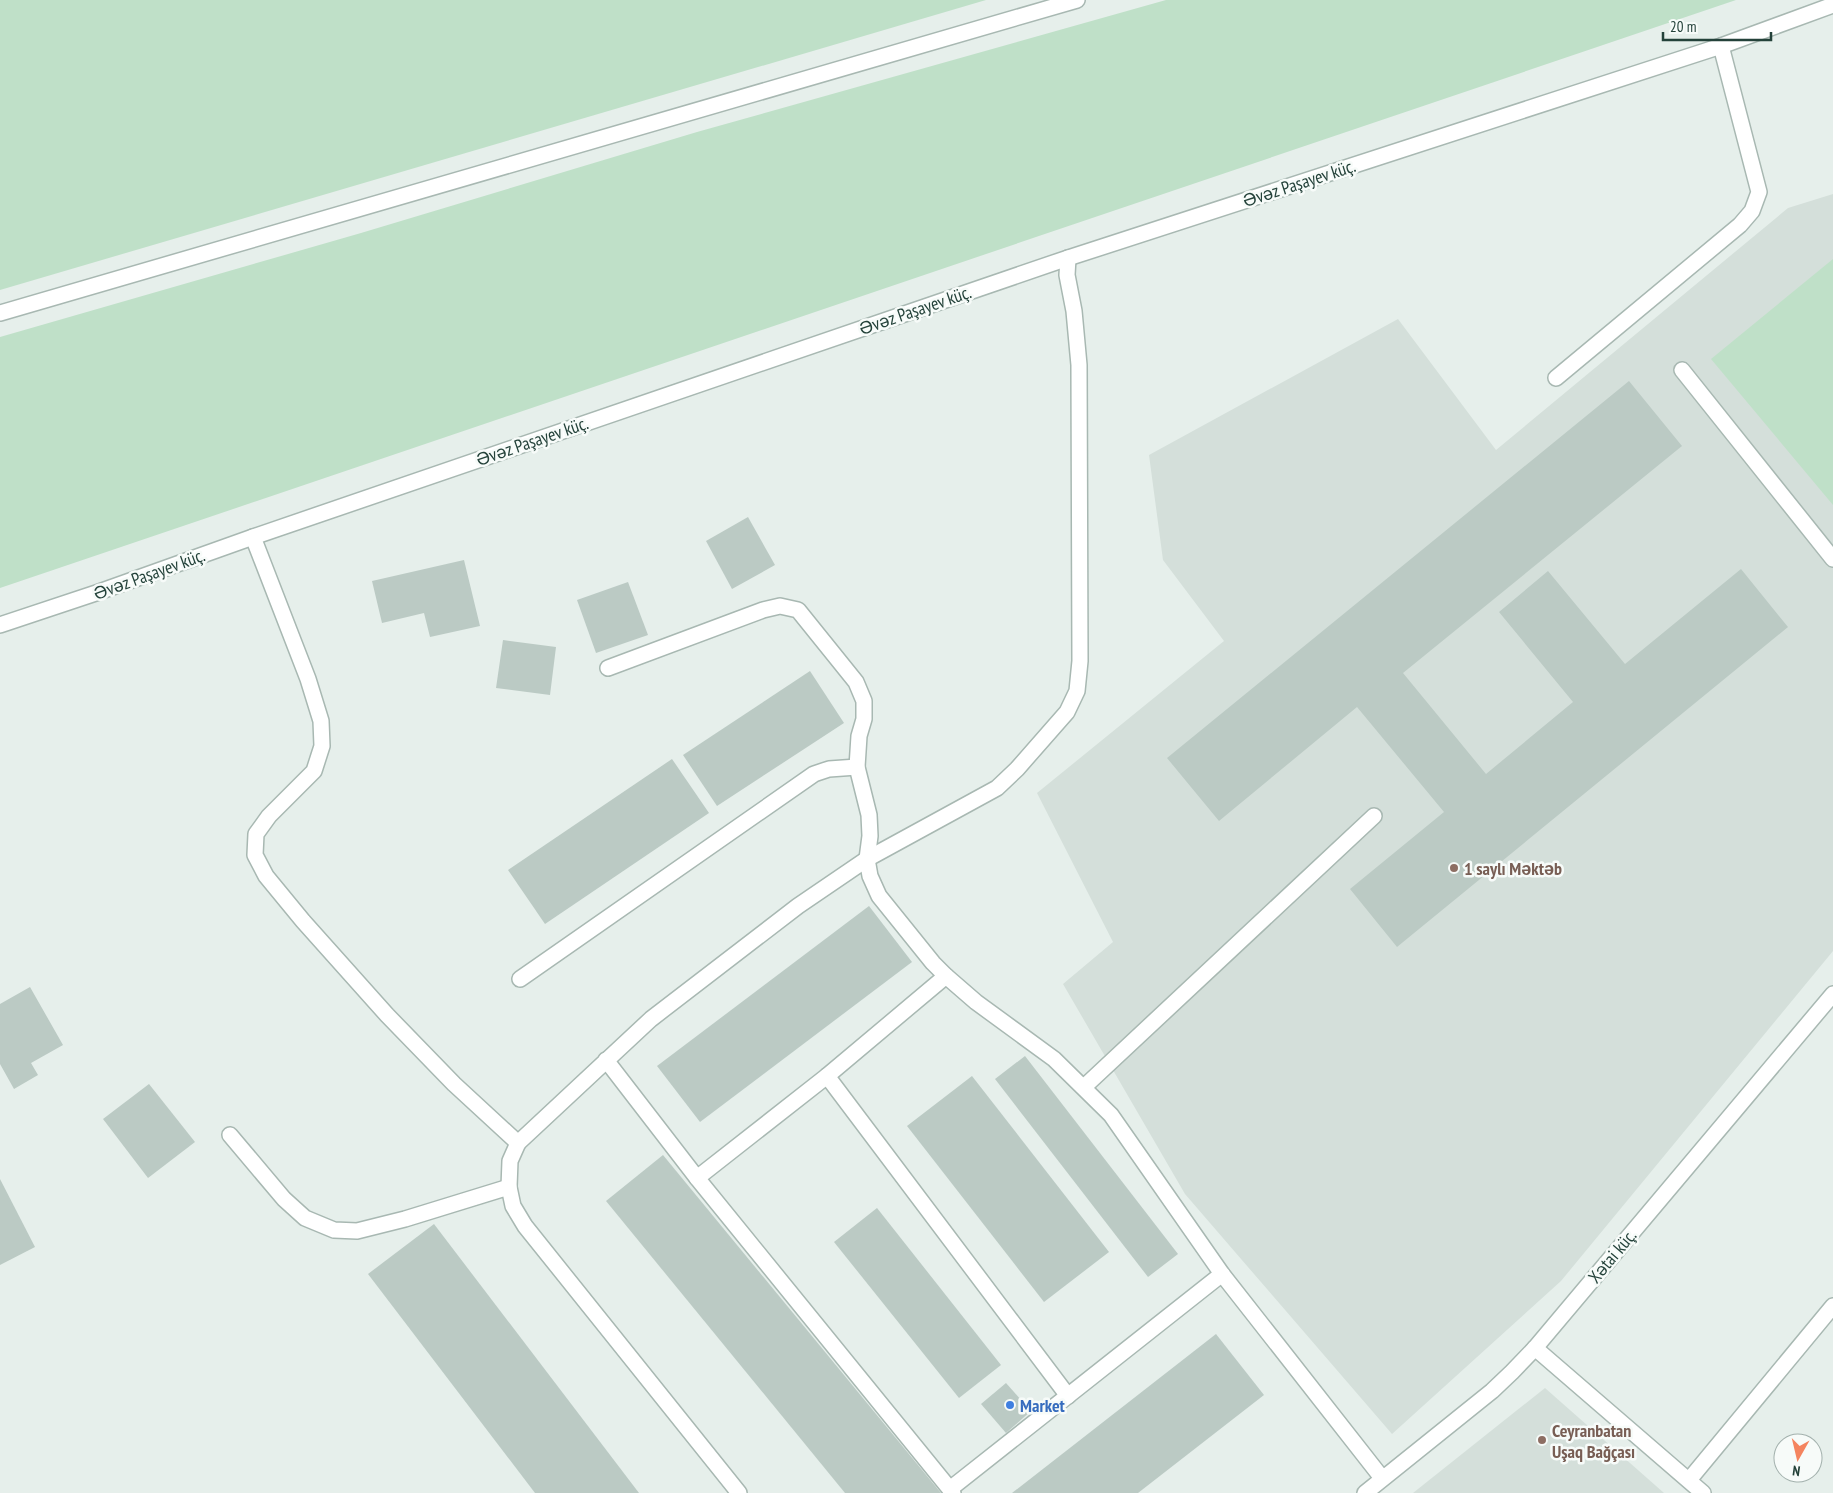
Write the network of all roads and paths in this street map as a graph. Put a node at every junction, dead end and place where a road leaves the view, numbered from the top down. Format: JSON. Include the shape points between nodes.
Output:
{"nodes":[{"id":1,"x":1077,"y":0,"type":"edge"},
{"id":2,"x":1833,"y":5,"type":"edge"},
{"id":3,"x":1721,"y":46,"type":"junction"},
{"id":4,"x":1068,"y":258,"type":"junction"},
{"id":5,"x":0,"y":313,"type":"edge"},
{"id":6,"x":1682,"y":370,"type":"dead end"},
{"id":7,"x":1556,"y":378,"type":"dead end"},
{"id":8,"x":252,"y":537,"type":"junction"},
{"id":9,"x":1833,"y":559,"type":"edge"},
{"id":10,"x":0,"y":625,"type":"edge"},
{"id":11,"x":608,"y":668,"type":"dead end"},
{"id":12,"x":857,"y":767,"type":"junction"},
{"id":13,"x":1374,"y":816,"type":"dead end"},
{"id":14,"x":867,"y":858,"type":"junction"},
{"id":15,"x":946,"y":976,"type":"junction"},
{"id":16,"x":520,"y":980,"type":"dead end"},
{"id":17,"x":1833,"y":994,"type":"edge"},
{"id":18,"x":606,"y":1060,"type":"junction"},
{"id":19,"x":827,"y":1076,"type":"junction"},
{"id":20,"x":1084,"y":1087,"type":"junction"},
{"id":21,"x":230,"y":1135,"type":"dead end"},
{"id":22,"x":518,"y":1143,"type":"junction"},
{"id":23,"x":698,"y":1178,"type":"junction"},
{"id":24,"x":509,"y":1187,"type":"junction"},
{"id":25,"x":1222,"y":1274,"type":"junction"},
{"id":26,"x":1833,"y":1306,"type":"edge"},
{"id":27,"x":1534,"y":1348,"type":"junction"},
{"id":28,"x":1068,"y":1396,"type":"junction"},
{"id":29,"x":1382,"y":1478,"type":"junction"},
{"id":30,"x":1689,"y":1480,"type":"junction"},
{"id":31,"x":951,"y":1491,"type":"edge"},
{"id":32,"x":739,"y":1493,"type":"edge"},
{"id":33,"x":1365,"y":1493,"type":"edge"},
{"id":34,"x":1703,"y":1493,"type":"edge"}],
"edges":[{"from":1,"to":5,"type":"street"},
{"from":2,"to":3,"type":"street","name":"Əvəz Paşayev küç."},
{"from":3,"to":4,"type":"street","name":"Əvəz Paşayev küç."},
{"from":3,"to":7,"type":"street","via":[[1759,192],[1752,211],[1740,225]]},
{"from":4,"to":8,"type":"street","name":"Əvəz Paşayev küç."},
{"from":4,"to":14,"type":"street","via":[[1079,365],[1080,661],[1077,691],[1067,712],[997,788]]},
{"from":6,"to":9,"type":"street"},
{"from":8,"to":10,"type":"street","name":"Əvəz Paşayev küç."},
{"from":8,"to":22,"type":"street","via":[[308,679],[321,721],[322,746],[314,771],[269,816],[256,834],[255,855],[266,876],[303,921],[387,1015],[454,1084]]},
{"from":11,"to":12,"type":"street","via":[[763,610],[780,606],[798,610],[856,682],[864,701]]},
{"from":12,"to":14,"type":"street","via":[[869,815]]},
{"from":12,"to":16,"type":"street","via":[[829,769],[814,774]]},
{"from":13,"to":20,"type":"street"},
{"from":14,"to":15,"type":"street","via":[[870,876],[879,896]]},
{"from":14,"to":18,"type":"street","via":[[798,906],[674,1001]]},
{"from":15,"to":19,"type":"street"},
{"from":15,"to":20,"type":"street","via":[[1054,1059]]},
{"from":17,"to":27,"type":"street","name":"Xətai küç."},
{"from":18,"to":22,"type":"street"},
{"from":18,"to":23,"type":"street"},
{"from":19,"to":23,"type":"street"},
{"from":19,"to":28,"type":"street"},
{"from":20,"to":25,"type":"street","via":[[1111,1115]]},
{"from":21,"to":24,"type":"street","via":[[298,1212],[334,1230],[357,1231]]},
{"from":22,"to":24,"type":"street","via":[[510,1161]]},
{"from":23,"to":31,"type":"street"},
{"from":24,"to":32,"type":"street","via":[[513,1206],[525,1226]]},
{"from":25,"to":28,"type":"street"},
{"from":25,"to":29,"type":"street"},
{"from":26,"to":30,"type":"street"},
{"from":27,"to":29,"type":"street","name":"Xətai küç.","via":[[1492,1391]]},
{"from":27,"to":30,"type":"street"},
{"from":28,"to":31,"type":"street"},
{"from":29,"to":33,"type":"street","name":"Xətai küç."},
{"from":30,"to":34,"type":"street"}]}
